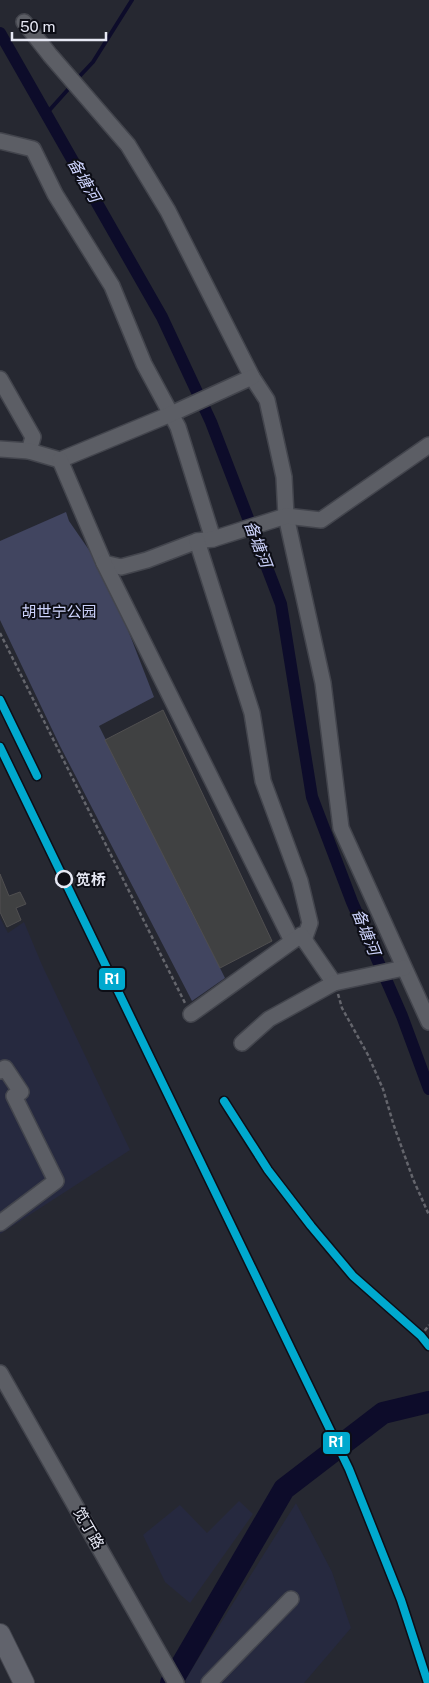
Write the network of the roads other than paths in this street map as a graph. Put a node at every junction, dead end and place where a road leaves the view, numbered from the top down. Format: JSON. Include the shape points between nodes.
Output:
{"nodes":[{"id":1,"x":24,"y":22,"type":"dead end"},
{"id":2,"x":0,"y":141,"type":"edge"},
{"id":3,"x":252,"y":377,"type":"junction"},
{"id":4,"x":0,"y":379,"type":"edge"},
{"id":5,"x":171,"y":414,"type":"junction"},
{"id":6,"x":429,"y":445,"type":"edge"},
{"id":7,"x":0,"y":449,"type":"edge"},
{"id":8,"x":29,"y":451,"type":"junction"},
{"id":9,"x":60,"y":460,"type":"junction"},
{"id":10,"x":283,"y":517,"type":"junction"},
{"id":11,"x":213,"y":538,"type":"junction"},
{"id":12,"x":197,"y":541,"type":"junction"},
{"id":13,"x":104,"y":563,"type":"junction"},
{"id":14,"x":298,"y":941,"type":"junction"},
{"id":15,"x":398,"y":970,"type":"junction"},
{"id":16,"x":340,"y":982,"type":"junction"},
{"id":17,"x":191,"y":1014,"type":"road end"},
{"id":18,"x":429,"y":1022,"type":"edge"},
{"id":19,"x":242,"y":1043,"type":"dead end"},
{"id":20,"x":0,"y":1071,"type":"edge"},
{"id":21,"x":0,"y":1223,"type":"edge"},
{"id":22,"x":0,"y":1373,"type":"edge"},
{"id":23,"x":291,"y":1599,"type":"dead end"},
{"id":24,"x":0,"y":1634,"type":"edge"},
{"id":25,"x":24,"y":1683,"type":"edge"},
{"id":26,"x":176,"y":1683,"type":"edge"},
{"id":27,"x":209,"y":1683,"type":"edge"}],
"edges":[{"from":1,"to":3,"type":"street","via":[[128,145],[168,210]]},
{"from":2,"to":5,"type":"street","via":[[33,149],[54,194],[112,286],[144,364]]},
{"from":3,"to":5,"type":"street"},
{"from":3,"to":10,"type":"street","via":[[267,400],[284,477]]},
{"from":4,"to":8,"type":"street","via":[[33,437]]},
{"from":5,"to":9,"type":"street"},
{"from":5,"to":11,"type":"street"},
{"from":6,"to":10,"type":"street","via":[[321,520]]},
{"from":7,"to":8,"type":"street"},
{"from":8,"to":9,"type":"street"},
{"from":9,"to":13,"type":"street"},
{"from":10,"to":11,"type":"street"},
{"from":10,"to":15,"type":"street","via":[[323,683],[341,828]]},
{"from":11,"to":12,"type":"street"},
{"from":12,"to":13,"type":"street","via":[[121,567]]},
{"from":12,"to":14,"type":"street","via":[[252,713],[263,780],[300,881],[310,923]]},
{"from":13,"to":14,"type":"street"},
{"from":14,"to":16,"type":"street"},
{"from":14,"to":17,"type":"street"},
{"from":15,"to":16,"type":"street"},
{"from":15,"to":18,"type":"street"},
{"from":16,"to":19,"type":"street","via":[[269,1019]]},
{"from":20,"to":21,"type":"street","via":[[5,1068],[21,1092],[14,1096],[56,1180]]},
{"from":22,"to":26,"type":"street","name":"笕丁路"},
{"from":23,"to":27,"type":"street"},
{"from":24,"to":25,"type":"main road"}]}
